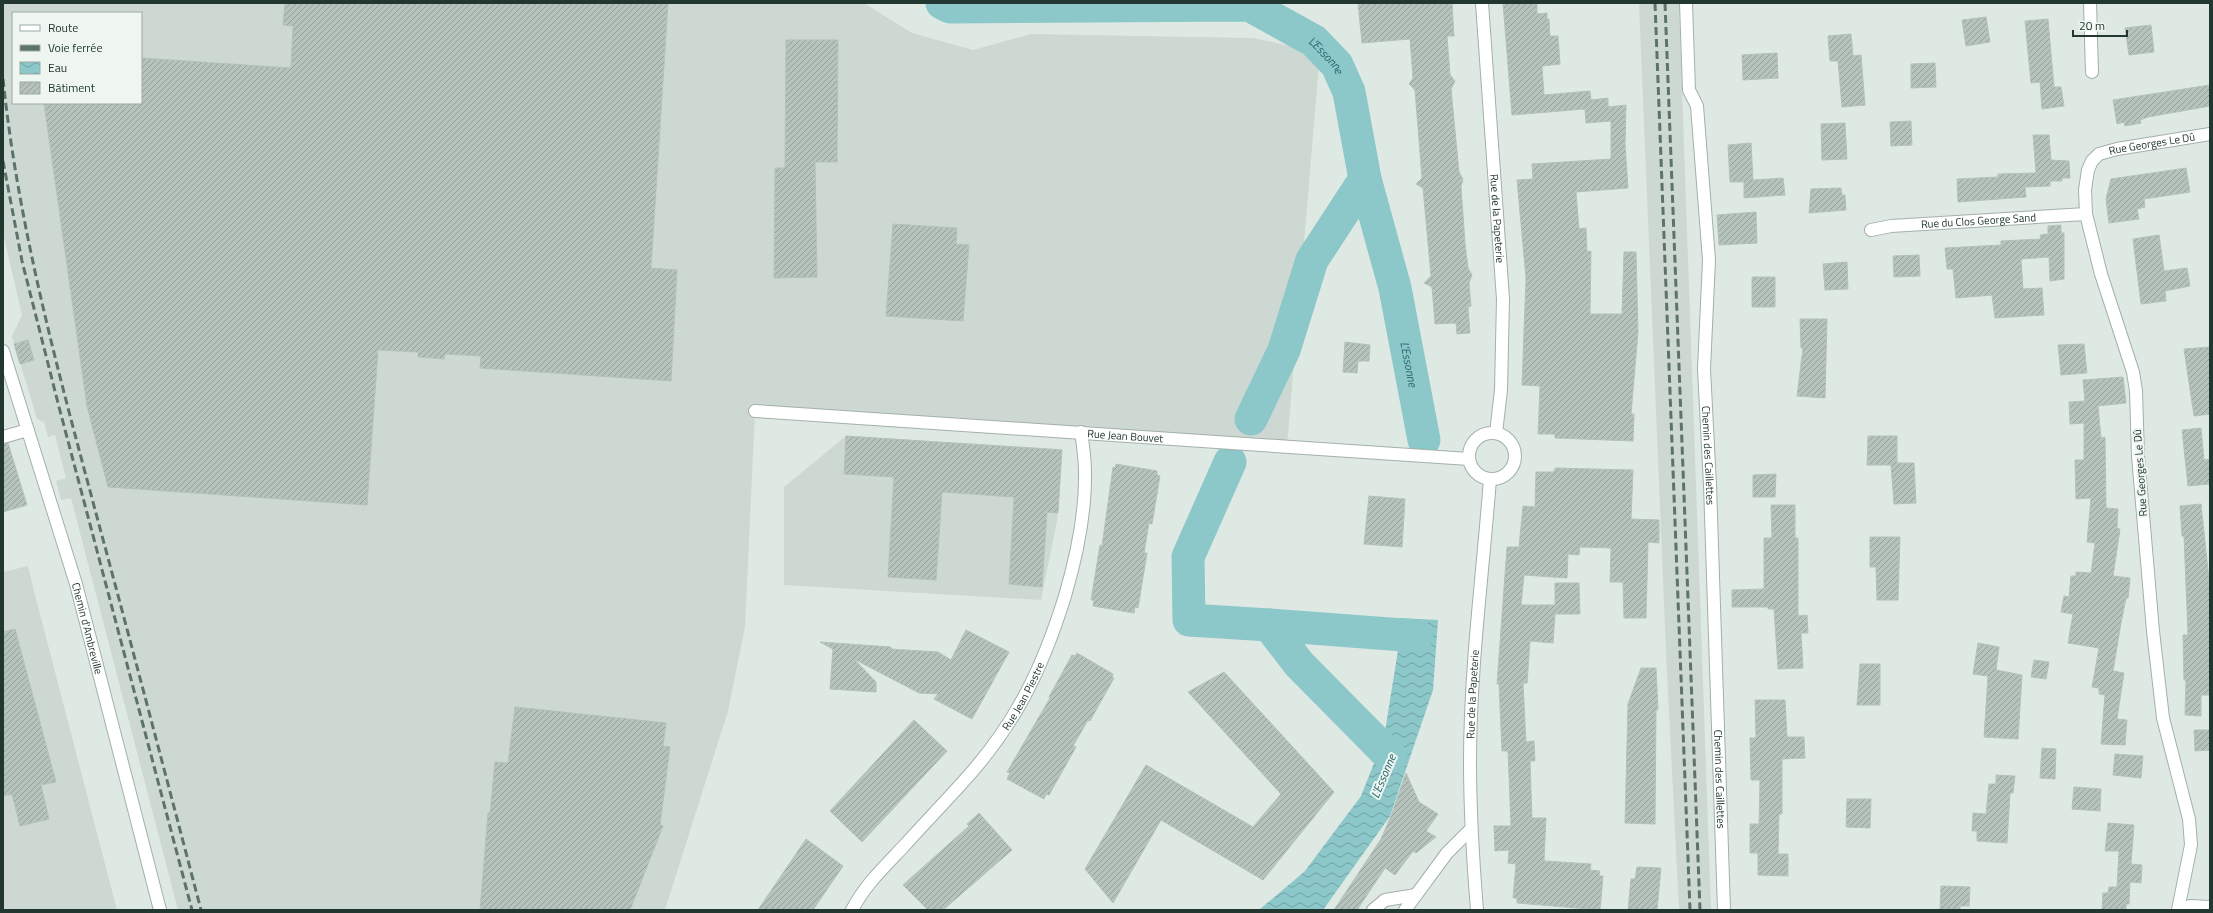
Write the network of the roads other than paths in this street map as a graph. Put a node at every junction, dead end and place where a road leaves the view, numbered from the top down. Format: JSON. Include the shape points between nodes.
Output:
{"nodes":[{"id":1,"x":1482,"y":3,"type":"edge"},
{"id":2,"x":1686,"y":3,"type":"edge"},
{"id":3,"x":2090,"y":3,"type":"edge"},
{"id":4,"x":2092,"y":72,"type":"dead end"},
{"id":5,"x":2210,"y":134,"type":"edge"},
{"id":6,"x":2086,"y":214,"type":"junction"},
{"id":7,"x":1871,"y":230,"type":"dead end"},
{"id":8,"x":3,"y":351,"type":"edge"},
{"id":9,"x":755,"y":411,"type":"dead end"},
{"id":10,"x":28,"y":430,"type":"junction"},
{"id":11,"x":1082,"y":432,"type":"junction"},
{"id":12,"x":1496,"y":434,"type":"junction"},
{"id":13,"x":3,"y":437,"type":"edge"},
{"id":14,"x":1469,"y":459,"type":"junction"},
{"id":15,"x":1490,"y":479,"type":"junction"},
{"id":16,"x":1471,"y":829,"type":"junction"},
{"id":17,"x":1416,"y":895,"type":"junction"},
{"id":18,"x":2210,"y":907,"type":"edge"},
{"id":19,"x":160,"y":910,"type":"edge"},
{"id":20,"x":852,"y":910,"type":"edge"},
{"id":21,"x":1374,"y":910,"type":"edge"},
{"id":22,"x":1405,"y":910,"type":"edge"},
{"id":23,"x":1477,"y":910,"type":"edge"},
{"id":24,"x":1724,"y":910,"type":"edge"},
{"id":25,"x":2178,"y":910,"type":"edge"},
{"id":26,"x":2181,"y":910,"type":"edge"}],
"edges":[{"from":1,"to":12,"type":"street","name":"Rue de la Papeterie","via":[[1503,299],[1501,390]]},
{"from":2,"to":24,"type":"street","name":"Chemin des Caillettes","via":[[1689,90],[1697,106],[1709,260],[1704,369]]},
{"from":3,"to":4,"type":"street"},
{"from":5,"to":6,"type":"street","name":"Rue Georges Le Dû","via":[[2099,154],[2092,160],[2088,170],[2085,185]]},
{"from":6,"to":7,"type":"street","name":"Rue du Clos George Sand","via":[[1891,226]]},
{"from":6,"to":25,"type":"street","name":"Rue Georges Le Dû","via":[[2101,274],[2133,372],[2136,391],[2138,456],[2162,710],[2189,819],[2190,845]]},
{"from":8,"to":10,"type":"street","name":"Chemin d'Ambreville"},
{"from":9,"to":11,"type":"street","name":"Rue Jean Bouvet"},
{"from":10,"to":13,"type":"street"},
{"from":10,"to":19,"type":"street","name":"Chemin d'Ambreville","via":[[76,584]]},
{"from":11,"to":14,"type":"street","name":"Rue Jean Bouvet"},
{"from":11,"to":20,"type":"street","name":"Rue Jean Piestre","via":[[1086,470],[1081,532],[1047,653],[1028,692],[1000,737],[980,763],[868,883]]},
{"from":12,"to":14,"type":"street","via":[[1484,434],[1474,441]]},
{"from":12,"to":15,"type":"street","via":[[1509,441],[1514,455],[1510,469],[1505,475]]},
{"from":14,"to":15,"type":"street","via":[[1476,473]]},
{"from":15,"to":16,"type":"street","name":"Rue de la Papeterie","via":[[1473,695],[1470,761]]},
{"from":16,"to":17,"type":"street","via":[[1447,853]]},
{"from":16,"to":23,"type":"street","name":"Rue de la Papeterie"},
{"from":17,"to":21,"type":"street","via":[[1386,900]]},
{"from":17,"to":22,"type":"street"},
{"from":18,"to":26,"type":"street","via":[[2190,906]]}]}
